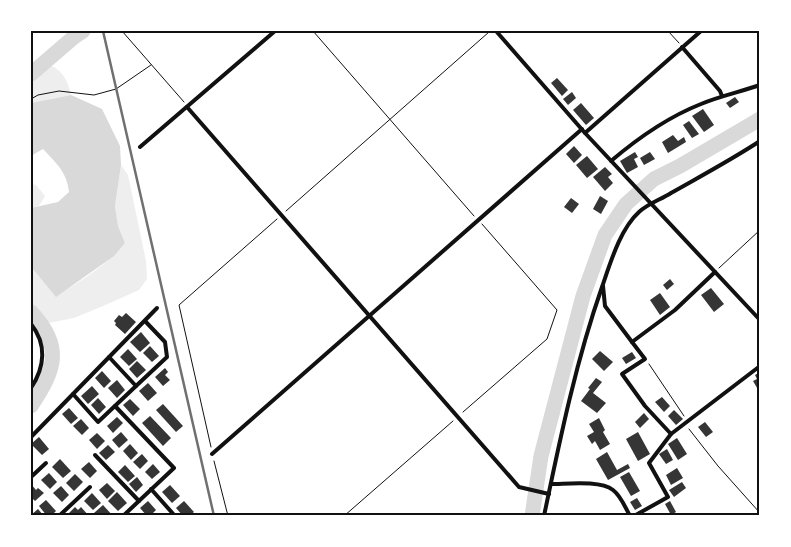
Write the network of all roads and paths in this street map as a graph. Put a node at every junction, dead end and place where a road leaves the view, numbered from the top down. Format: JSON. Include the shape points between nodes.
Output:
{"nodes":[{"id":1,"x":122,"y":31,"type":"edge"},
{"id":2,"x":275,"y":31,"type":"edge"},
{"id":3,"x":313,"y":31,"type":"edge"},
{"id":4,"x":490,"y":31,"type":"edge"},
{"id":5,"x":496,"y":31,"type":"edge"},
{"id":6,"x":668,"y":31,"type":"edge"},
{"id":7,"x":700,"y":31,"type":"edge"},
{"id":8,"x":682,"y":47,"type":"junction"},
{"id":9,"x":151,"y":65,"type":"junction"},
{"id":10,"x":760,"y":85,"type":"edge"},
{"id":11,"x":722,"y":96,"type":"junction"},
{"id":12,"x":31,"y":99,"type":"edge"},
{"id":13,"x":187,"y":107,"type":"junction"},
{"id":14,"x":390,"y":119,"type":"junction"},
{"id":15,"x":583,"y":131,"type":"junction"},
{"id":16,"x":760,"y":141,"type":"edge"},
{"id":17,"x":140,"y":147,"type":"dead end"},
{"id":18,"x":611,"y":161,"type":"junction"},
{"id":19,"x":650,"y":203,"type":"junction"},
{"id":20,"x":282,"y":215,"type":"junction"},
{"id":21,"x":478,"y":220,"type":"junction"},
{"id":22,"x":760,"y":230,"type":"edge"},
{"id":23,"x":715,"y":272,"type":"junction"},
{"id":24,"x":602,"y":285,"type":"junction"},
{"id":25,"x":157,"y":308,"type":"dead end"},
{"id":26,"x":557,"y":310,"type":"dead end"},
{"id":27,"x":370,"y":316,"type":"junction"},
{"id":28,"x":760,"y":320,"type":"edge"},
{"id":29,"x":145,"y":321,"type":"junction"},
{"id":30,"x":31,"y":324,"type":"edge"},
{"id":31,"x":632,"y":342,"type":"junction"},
{"id":32,"x":109,"y":357,"type":"junction"},
{"id":33,"x":645,"y":359,"type":"junction"},
{"id":34,"x":760,"y":366,"type":"edge"},
{"id":35,"x":136,"y":386,"type":"junction"},
{"id":36,"x":31,"y":388,"type":"edge"},
{"id":37,"x":73,"y":394,"type":"junction"},
{"id":38,"x":116,"y":406,"type":"junction"},
{"id":39,"x":688,"y":421,"type":"junction"},
{"id":40,"x":671,"y":434,"type":"junction"},
{"id":41,"x":31,"y":437,"type":"edge"},
{"id":42,"x":212,"y":454,"type":"junction"},
{"id":43,"x":95,"y":455,"type":"dead end"},
{"id":44,"x":46,"y":462,"type":"dead end"},
{"id":45,"x":31,"y":477,"type":"edge"},
{"id":46,"x":551,"y":484,"type":"junction"},
{"id":47,"x":90,"y":487,"type":"dead end"},
{"id":48,"x":151,"y":490,"type":"junction"},
{"id":49,"x":547,"y":494,"type":"junction"},
{"id":50,"x":139,"y":501,"type":"junction"},
{"id":51,"x":760,"y":513,"type":"edge"},
{"id":52,"x":59,"y":516,"type":"edge"},
{"id":53,"x":122,"y":516,"type":"edge"},
{"id":54,"x":176,"y":516,"type":"edge"},
{"id":55,"x":228,"y":516,"type":"edge"},
{"id":56,"x":544,"y":516,"type":"edge"},
{"id":57,"x":630,"y":516,"type":"edge"},
{"id":58,"x":634,"y":516,"type":"edge"},
{"id":59,"x":756,"y":516,"type":"edge"}],
"edges":[{"from":1,"to":9,"type":"path"},
{"from":2,"to":13,"type":"street"},
{"from":3,"to":14,"type":"path"},
{"from":4,"to":14,"type":"path"},
{"from":5,"to":15,"type":"street"},
{"from":6,"to":8,"type":"path"},
{"from":7,"to":8,"type":"street"},
{"from":8,"to":11,"type":"street"},
{"from":8,"to":15,"type":"street"},
{"from":9,"to":12,"type":"path","via":[[116,90],[94,95],[59,91]]},
{"from":9,"to":13,"type":"path"},
{"from":10,"to":11,"type":"street"},
{"from":11,"to":18,"type":"street","via":[[655,128]]},
{"from":13,"to":17,"type":"street"},
{"from":13,"to":20,"type":"street"},
{"from":14,"to":20,"type":"path"},
{"from":14,"to":21,"type":"path"},
{"from":15,"to":18,"type":"street"},
{"from":15,"to":21,"type":"street"},
{"from":16,"to":19,"type":"street"},
{"from":18,"to":19,"type":"street"},
{"from":19,"to":23,"type":"street"},
{"from":19,"to":24,"type":"street","via":[[637,214],[625,232]]},
{"from":20,"to":27,"type":"street"},
{"from":20,"to":42,"type":"path","via":[[179,305]]},
{"from":21,"to":26,"type":"path"},
{"from":21,"to":27,"type":"street"},
{"from":22,"to":23,"type":"path"},
{"from":23,"to":28,"type":"street"},
{"from":23,"to":31,"type":"street","via":[[675,310]]},
{"from":24,"to":31,"type":"street","via":[[604,306]]},
{"from":24,"to":46,"type":"street","via":[[579,363]]},
{"from":25,"to":29,"type":"street"},
{"from":27,"to":42,"type":"street"},
{"from":27,"to":49,"type":"street","via":[[519,487]]},
{"from":29,"to":32,"type":"street"},
{"from":29,"to":35,"type":"street","via":[[165,342],[167,357]]},
{"from":30,"to":36,"type":"street","via":[[42,341],[44,352]]},
{"from":31,"to":33,"type":"street"},
{"from":32,"to":35,"type":"street"},
{"from":32,"to":37,"type":"street"},
{"from":33,"to":39,"type":"path"},
{"from":33,"to":40,"type":"street","via":[[622,374]]},
{"from":34,"to":39,"type":"street"},
{"from":35,"to":38,"type":"street"},
{"from":37,"to":38,"type":"street","via":[[98,422]]},
{"from":37,"to":41,"type":"street"},
{"from":38,"to":48,"type":"street","via":[[174,468]]},
{"from":39,"to":40,"type":"street"},
{"from":39,"to":51,"type":"path","via":[[688,427],[718,466]]},
{"from":40,"to":58,"type":"street","via":[[649,463],[668,497]]},
{"from":42,"to":55,"type":"path"},
{"from":43,"to":50,"type":"street"},
{"from":44,"to":45,"type":"street"},
{"from":46,"to":49,"type":"street"},
{"from":46,"to":57,"type":"street","via":[[581,483],[612,489]]},
{"from":47,"to":52,"type":"street"},
{"from":48,"to":50,"type":"street"},
{"from":48,"to":54,"type":"street"},
{"from":49,"to":56,"type":"street"},
{"from":50,"to":53,"type":"street"},
{"from":51,"to":59,"type":"path"}]}
